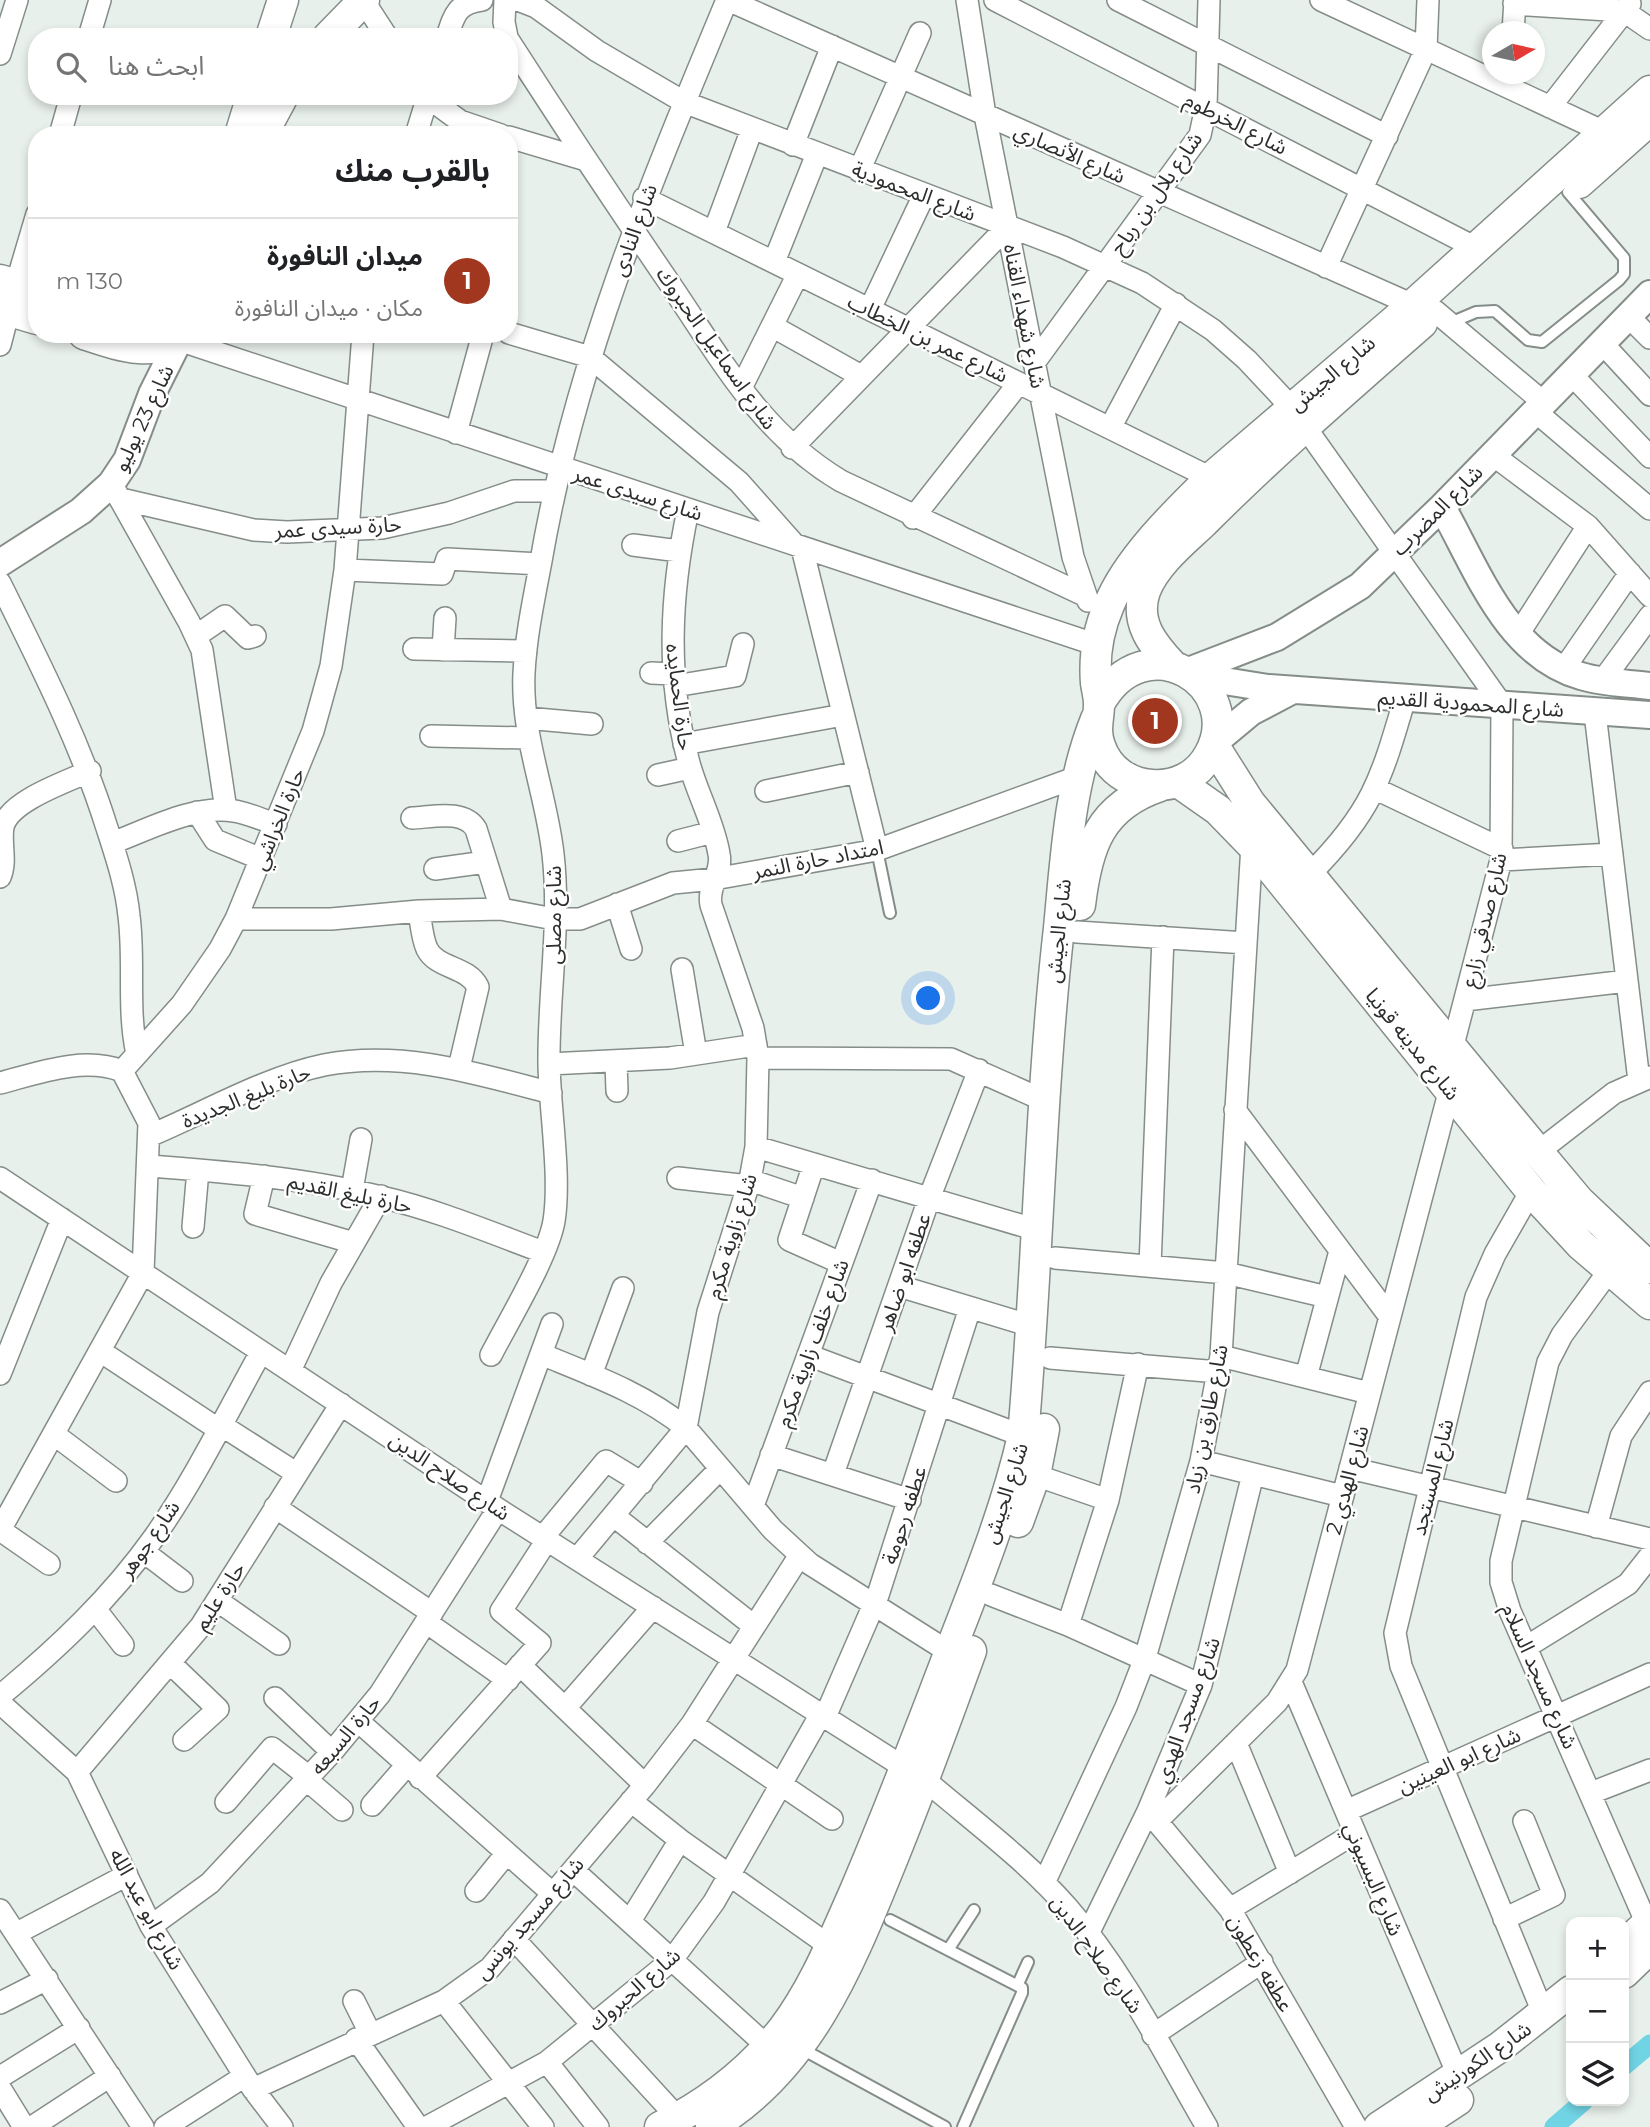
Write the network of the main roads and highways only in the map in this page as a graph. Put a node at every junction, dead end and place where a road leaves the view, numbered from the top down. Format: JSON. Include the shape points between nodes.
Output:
{"nodes":[{"id":1,"x":284,"y":0,"type":"edge"},
{"id":2,"x":363,"y":0,"type":"edge"},
{"id":3,"x":337,"y":20,"type":"edge"},
{"id":4,"x":274,"y":28,"type":"edge"},
{"id":5,"x":1650,"y":91,"type":"edge"},
{"id":6,"x":249,"y":105,"type":"edge"},
{"id":7,"x":278,"y":105,"type":"edge"},
{"id":8,"x":243,"y":126,"type":"edge"},
{"id":9,"x":267,"y":126,"type":"edge"},
{"id":10,"x":1646,"y":130,"type":"edge"},
{"id":11,"x":1433,"y":313,"type":"junction"},
{"id":12,"x":116,"y":343,"type":"edge"},
{"id":13,"x":170,"y":343,"type":"edge"},
{"id":14,"x":1298,"y":417,"type":"junction"},
{"id":15,"x":1184,"y":671,"type":"junction"},
{"id":16,"x":1098,"y":712,"type":"junction"},
{"id":17,"x":1214,"y":744,"type":"junction"},
{"id":18,"x":1169,"y":784,"type":"junction"},
{"id":19,"x":1049,"y":1173,"type":"junction"},
{"id":20,"x":1650,"y":1268,"type":"edge"},
{"id":21,"x":1650,"y":1304,"type":"edge"},
{"id":22,"x":915,"y":1774,"type":"junction"},
{"id":23,"x":1649,"y":1931,"type":"edge"},
{"id":24,"x":1629,"y":1942,"type":"edge"},
{"id":25,"x":832,"y":1963,"type":"junction"},
{"id":26,"x":1629,"y":1965,"type":"edge"},
{"id":27,"x":1558,"y":2016,"type":"edge"},
{"id":28,"x":669,"y":2122,"type":"edge"},
{"id":29,"x":711,"y":2127,"type":"edge"},
{"id":30,"x":1379,"y":2127,"type":"edge"},
{"id":31,"x":1417,"y":2127,"type":"edge"}],
"edges":[{"from":1,"to":4,"type":"main road"},
{"from":2,"to":3,"type":"main road"},
{"from":5,"to":11,"type":"main road","name":"شارع الجيش","via":[[1476,248]]},
{"from":6,"to":8,"type":"main road"},
{"from":7,"to":9,"type":"main road"},
{"from":10,"to":11,"type":"main road","name":"شارع الجيش","via":[[1568,192]]},
{"from":11,"to":14,"type":"main road","name":"شارع الجيش"},
{"from":12,"to":13,"type":"main road","via":[[137,349]]},
{"from":14,"to":15,"type":"main road","name":"شارع الجيش","via":[[1257,469],[1152,577],[1145,591],[1143,623],[1149,637]]},
{"from":14,"to":16,"type":"main road","name":"شارع الجيش","via":[[1211,478],[1121,582],[1099,636]]},
{"from":15,"to":16,"type":"main road","via":[[1146,666],[1121,676]]},
{"from":15,"to":17,"type":"main road","via":[[1214,706]]},
{"from":16,"to":18,"type":"main road","via":[[1097,734],[1108,762],[1131,780]]},
{"from":16,"to":19,"type":"main road","name":"شارع الجيش","via":[[1077,777],[1047,1037],[1043,1100]]},
{"from":17,"to":18,"type":"main road","via":[[1200,768]]},
{"from":17,"to":20,"type":"main road","name":"شارع مدينه قونيا","via":[[1243,794],[1452,1049],[1579,1201]]},
{"from":18,"to":19,"type":"main road","name":"شارع الجيش","via":[[1129,800],[1104,823],[1088,854]]},
{"from":18,"to":21,"type":"main road","name":"شارع مدينه قونيا","via":[[1218,810],[1252,845],[1531,1191],[1609,1271]]},
{"from":19,"to":22,"type":"main road","name":"شارع الجيش","via":[[1037,1230],[1023,1436],[1006,1497],[949,1652]]},
{"from":19,"to":22,"type":"main road","name":"شارع الجيش","via":[[1055,1258],[1050,1358],[1035,1475],[991,1595]]},
{"from":22,"to":25,"type":"main road","name":"شارع الجيش"},
{"from":23,"to":24,"type":"main road"},
{"from":23,"to":26,"type":"main road"},
{"from":25,"to":28,"type":"main road","name":"شارع الجيش","via":[[768,2047],[720,2092]]},
{"from":25,"to":29,"type":"main road","name":"شارع الجيش","via":[[799,2047],[764,2086]]},
{"from":27,"to":30,"type":"main road","name":"شارع الكورنيش"},
{"from":27,"to":31,"type":"main road","name":"شارع الكورنيش","via":[[1517,2059]]}]}
